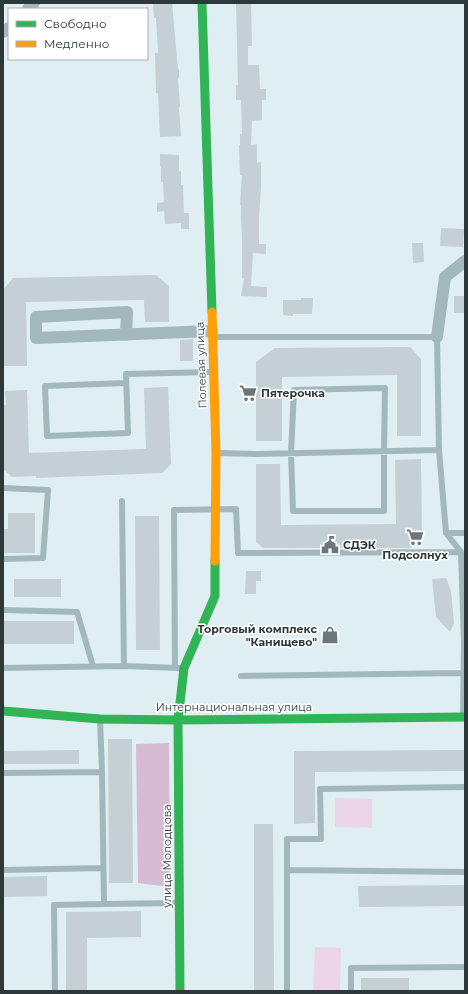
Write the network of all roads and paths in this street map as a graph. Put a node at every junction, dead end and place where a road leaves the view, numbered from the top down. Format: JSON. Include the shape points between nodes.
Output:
{"nodes":[{"id":1,"x":202,"y":3,"type":"edge"},
{"id":2,"x":465,"y":260,"type":"edge"},
{"id":3,"x":212,"y":334,"type":"junction"},
{"id":4,"x":126,"y":335,"type":"junction"},
{"id":5,"x":436,"y":337,"type":"junction"},
{"id":6,"x":213,"y":372,"type":"junction"},
{"id":7,"x":126,"y":383,"type":"junction"},
{"id":8,"x":438,"y":450,"type":"junction"},
{"id":9,"x":384,"y":452,"type":"junction"},
{"id":10,"x":216,"y":453,"type":"junction"},
{"id":11,"x":291,"y":453,"type":"junction"},
{"id":12,"x":3,"y":488,"type":"edge"},
{"id":13,"x":122,"y":501,"type":"dead end"},
{"id":14,"x":216,"y":509,"type":"junction"},
{"id":15,"x":465,"y":532,"type":"edge"},
{"id":16,"x":446,"y":533,"type":"junction"},
{"id":17,"x":461,"y":552,"type":"junction"},
{"id":18,"x":3,"y":559,"type":"edge"},
{"id":19,"x":3,"y":610,"type":"edge"},
{"id":20,"x":464,"y":642,"type":"edge"},
{"id":21,"x":93,"y":666,"type":"junction"},
{"id":22,"x":124,"y":666,"type":"junction"},
{"id":23,"x":3,"y":668,"type":"edge"},
{"id":24,"x":180,"y":668,"type":"junction"},
{"id":25,"x":463,"y":673,"type":"junction"},
{"id":26,"x":241,"y":676,"type":"dead end"},
{"id":27,"x":464,"y":696,"type":"edge"},
{"id":28,"x":3,"y":711,"type":"edge"},
{"id":29,"x":464,"y":717,"type":"edge"},
{"id":30,"x":100,"y":719,"type":"junction"},
{"id":31,"x":178,"y":720,"type":"junction"},
{"id":32,"x":102,"y":772,"type":"junction"},
{"id":33,"x":3,"y":773,"type":"edge"},
{"id":34,"x":465,"y":787,"type":"edge"},
{"id":35,"x":103,"y":868,"type":"junction"},
{"id":36,"x":3,"y":870,"type":"edge"},
{"id":37,"x":287,"y":870,"type":"junction"},
{"id":38,"x":465,"y":872,"type":"edge"},
{"id":39,"x":104,"y":904,"type":"junction"},
{"id":40,"x":179,"y":904,"type":"junction"},
{"id":41,"x":465,"y":967,"type":"edge"},
{"id":42,"x":55,"y":991,"type":"edge"},
{"id":43,"x":180,"y":991,"type":"edge"},
{"id":44,"x":287,"y":991,"type":"edge"},
{"id":45,"x":352,"y":991,"type":"edge"}],
"edges":[{"from":1,"to":3,"type":"street","name":"Полевая улица"},
{"from":2,"to":5,"type":"street","via":[[445,277]]},
{"from":3,"to":4,"type":"street"},
{"from":3,"to":5,"type":"lane"},
{"from":3,"to":6,"type":"street","name":"Полевая улица"},
{"from":4,"to":4,"type":"street","via":[[36,338],[36,317],[127,312]]},
{"from":5,"to":8,"type":"lane"},
{"from":6,"to":7,"type":"lane","via":[[126,374]]},
{"from":6,"to":10,"type":"street","name":"Полевая улица"},
{"from":7,"to":7,"type":"lane","via":[[45,386],[47,436],[128,433]]},
{"from":8,"to":9,"type":"lane"},
{"from":8,"to":16,"type":"lane"},
{"from":9,"to":11,"type":"lane"},
{"from":9,"to":11,"type":"lane","via":[[384,511],[292,511]]},
{"from":9,"to":11,"type":"lane","via":[[385,388],[294,390]]},
{"from":10,"to":11,"type":"lane"},
{"from":10,"to":14,"type":"street","name":"Полевая улица"},
{"from":12,"to":18,"type":"lane","via":[[48,490],[43,558]]},
{"from":13,"to":22,"type":"lane"},
{"from":14,"to":17,"type":"lane","via":[[236,509],[238,552]]},
{"from":14,"to":24,"type":"street","name":"Полевая улица","via":[[215,596]]},
{"from":14,"to":24,"type":"lane","via":[[174,510]]},
{"from":15,"to":16,"type":"lane"},
{"from":16,"to":17,"type":"lane"},
{"from":17,"to":20,"type":"lane"},
{"from":19,"to":21,"type":"lane","via":[[77,612]]},
{"from":20,"to":25,"type":"lane"},
{"from":21,"to":22,"type":"lane"},
{"from":21,"to":23,"type":"lane"},
{"from":22,"to":24,"type":"lane"},
{"from":24,"to":31,"type":"street","name":"Полевая улица"},
{"from":25,"to":26,"type":"lane"},
{"from":25,"to":27,"type":"lane"},
{"from":27,"to":29,"type":"lane"},
{"from":28,"to":30,"type":"street","name":"Интернациональная улица"},
{"from":29,"to":31,"type":"street","name":"Интернациональная улица"},
{"from":30,"to":31,"type":"street","name":"Интернациональная улица"},
{"from":30,"to":32,"type":"lane"},
{"from":31,"to":40,"type":"street","name":"улица Молодцова"},
{"from":32,"to":33,"type":"lane"},
{"from":32,"to":35,"type":"lane"},
{"from":34,"to":37,"type":"lane","via":[[320,789],[321,839],[287,839]]},
{"from":35,"to":36,"type":"lane"},
{"from":35,"to":39,"type":"lane"},
{"from":37,"to":38,"type":"lane"},
{"from":37,"to":44,"type":"lane"},
{"from":39,"to":40,"type":"lane"},
{"from":39,"to":42,"type":"lane","via":[[54,905]]},
{"from":40,"to":43,"type":"street","name":"улица Молодцова"},
{"from":41,"to":45,"type":"lane","via":[[351,968]]}]}
